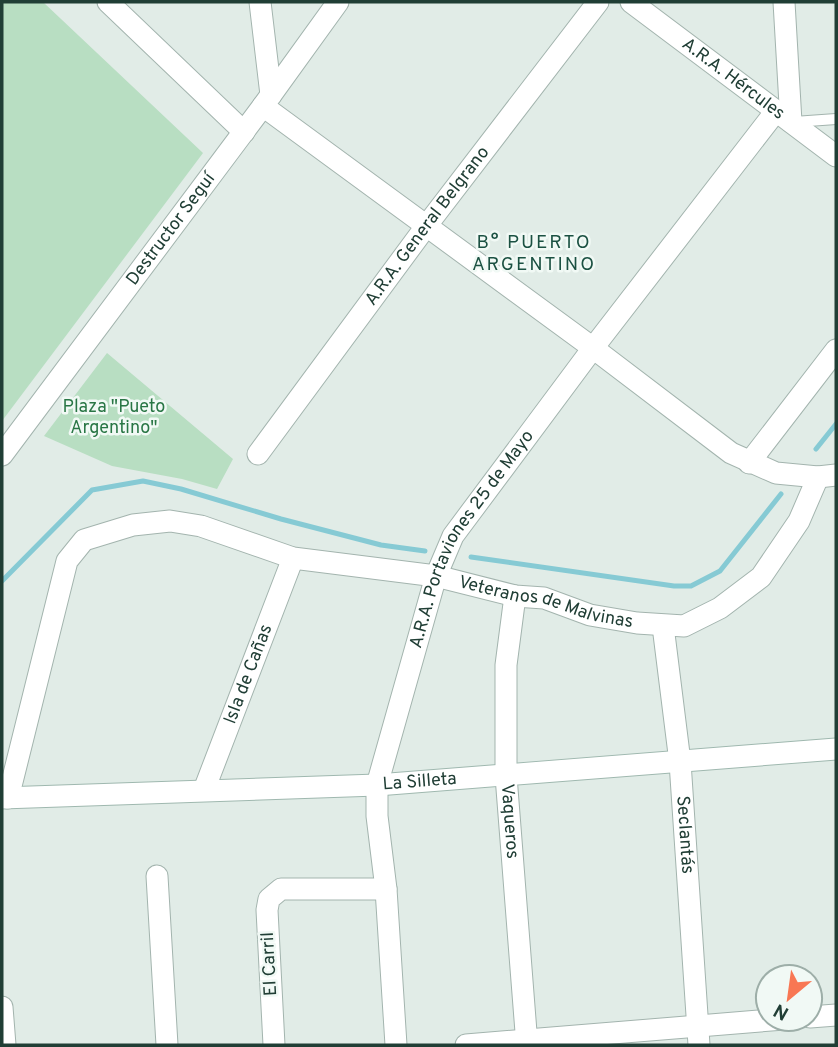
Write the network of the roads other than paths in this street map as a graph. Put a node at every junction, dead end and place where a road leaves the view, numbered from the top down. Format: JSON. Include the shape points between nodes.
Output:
{"nodes":[{"id":1,"x":108,"y":2,"type":"edge"},
{"id":2,"x":260,"y":2,"type":"edge"},
{"id":3,"x":338,"y":2,"type":"edge"},
{"id":4,"x":598,"y":2,"type":"edge"},
{"id":5,"x":631,"y":2,"type":"edge"},
{"id":6,"x":784,"y":2,"type":"edge"},
{"id":7,"x":267,"y":101,"type":"junction"},
{"id":8,"x":783,"y":116,"type":"junction"},
{"id":9,"x":836,"y":119,"type":"edge"},
{"id":10,"x":244,"y":131,"type":"junction"},
{"id":11,"x":836,"y":156,"type":"edge"},
{"id":12,"x":427,"y":225,"type":"junction"},
{"id":13,"x":593,"y":348,"type":"junction"},
{"id":14,"x":836,"y":350,"type":"edge"},
{"id":15,"x":258,"y":454,"type":"dead end"},
{"id":16,"x":2,"y":455,"type":"edge"},
{"id":17,"x":749,"y":463,"type":"junction"},
{"id":18,"x":827,"y":476,"type":"edge"},
{"id":19,"x":293,"y":558,"type":"junction"},
{"id":20,"x":436,"y":576,"type":"junction"},
{"id":21,"x":515,"y":596,"type":"junction"},
{"id":22,"x":663,"y":626,"type":"junction"},
{"id":23,"x":836,"y":749,"type":"edge"},
{"id":24,"x":680,"y":762,"type":"junction"},
{"id":25,"x":506,"y":776,"type":"junction"},
{"id":26,"x":377,"y":785,"type":"junction"},
{"id":27,"x":204,"y":790,"type":"junction"},
{"id":28,"x":5,"y":798,"type":"edge"},
{"id":29,"x":157,"y":876,"type":"dead end"},
{"id":30,"x":386,"y":889,"type":"junction"},
{"id":31,"x":2,"y":1007,"type":"edge"},
{"id":32,"x":754,"y":1025,"type":"edge"},
{"id":33,"x":699,"y":1036,"type":"edge"},
{"id":34,"x":527,"y":1043,"type":"edge"},
{"id":35,"x":5,"y":1045,"type":"edge"},
{"id":36,"x":167,"y":1045,"type":"edge"},
{"id":37,"x":274,"y":1045,"type":"edge"},
{"id":38,"x":397,"y":1045,"type":"edge"},
{"id":39,"x":466,"y":1045,"type":"edge"}],
"edges":[{"from":1,"to":10,"type":"street"},
{"from":2,"to":7,"type":"street"},
{"from":3,"to":7,"type":"street","name":"Destructor Seguí"},
{"from":4,"to":12,"type":"street","name":"A.R.A. General Belgrano"},
{"from":5,"to":8,"type":"street","name":"A.R.A. Hércules"},
{"from":6,"to":8,"type":"street"},
{"from":7,"to":10,"type":"street","name":"Destructor Seguí"},
{"from":7,"to":12,"type":"street"},
{"from":8,"to":9,"type":"lane"},
{"from":8,"to":11,"type":"street","name":"A.R.A. Hércules"},
{"from":8,"to":13,"type":"street","name":"A.R.A. Portaviones 25 de Mayo"},
{"from":10,"to":16,"type":"street","name":"Destructor Seguí"},
{"from":12,"to":13,"type":"street"},
{"from":12,"to":15,"type":"street","name":"A.R.A. General Belgrano"},
{"from":13,"to":17,"type":"street"},
{"from":13,"to":20,"type":"street","name":"A.R.A. Portaviones 25 de Mayo","via":[[453,536]]},
{"from":14,"to":17,"type":"street"},
{"from":17,"to":18,"type":"street","via":[[776,473]]},
{"from":18,"to":22,"type":"street","name":"Veteranos de Malvinas","via":[[761,577],[720,608],[684,625]]},
{"from":19,"to":20,"type":"street","name":"Veteranos de Malvinas"},
{"from":19,"to":27,"type":"street","name":"Isla de Cañas"},
{"from":19,"to":28,"type":"street","name":"Veteranos de Malvinas","via":[[201,526],[170,521],[133,525],[84,540],[67,561]]},
{"from":20,"to":21,"type":"street","name":"Veteranos de Malvinas"},
{"from":20,"to":26,"type":"street","name":"A.R.A. Portaviones 25 de Mayo"},
{"from":21,"to":22,"type":"street","name":"Veteranos de Malvinas","via":[[544,598],[590,615]]},
{"from":21,"to":25,"type":"street","name":"Vaqueros","via":[[506,665]]},
{"from":22,"to":24,"type":"street","name":"Seclantás"},
{"from":23,"to":24,"type":"street","name":"La Silleta"},
{"from":24,"to":25,"type":"street","name":"La Silleta"},
{"from":24,"to":33,"type":"street","name":"Seclantás"},
{"from":25,"to":26,"type":"street","name":"La Silleta"},
{"from":25,"to":34,"type":"street","name":"Vaqueros"},
{"from":26,"to":27,"type":"street","name":"La Silleta"},
{"from":26,"to":30,"type":"street","name":"A.R.A. Portaviones 25 de Mayo"},
{"from":27,"to":28,"type":"street","name":"La Silleta"},
{"from":29,"to":36,"type":"street"},
{"from":30,"to":37,"type":"street","name":"El Carril","via":[[281,889],[269,899]]},
{"from":30,"to":38,"type":"street","name":"A.R.A. Portaviones 25 de Mayo"},
{"from":31,"to":35,"type":"street"},
{"from":32,"to":33,"type":"street"},
{"from":33,"to":34,"type":"street"},
{"from":34,"to":39,"type":"street"}]}
